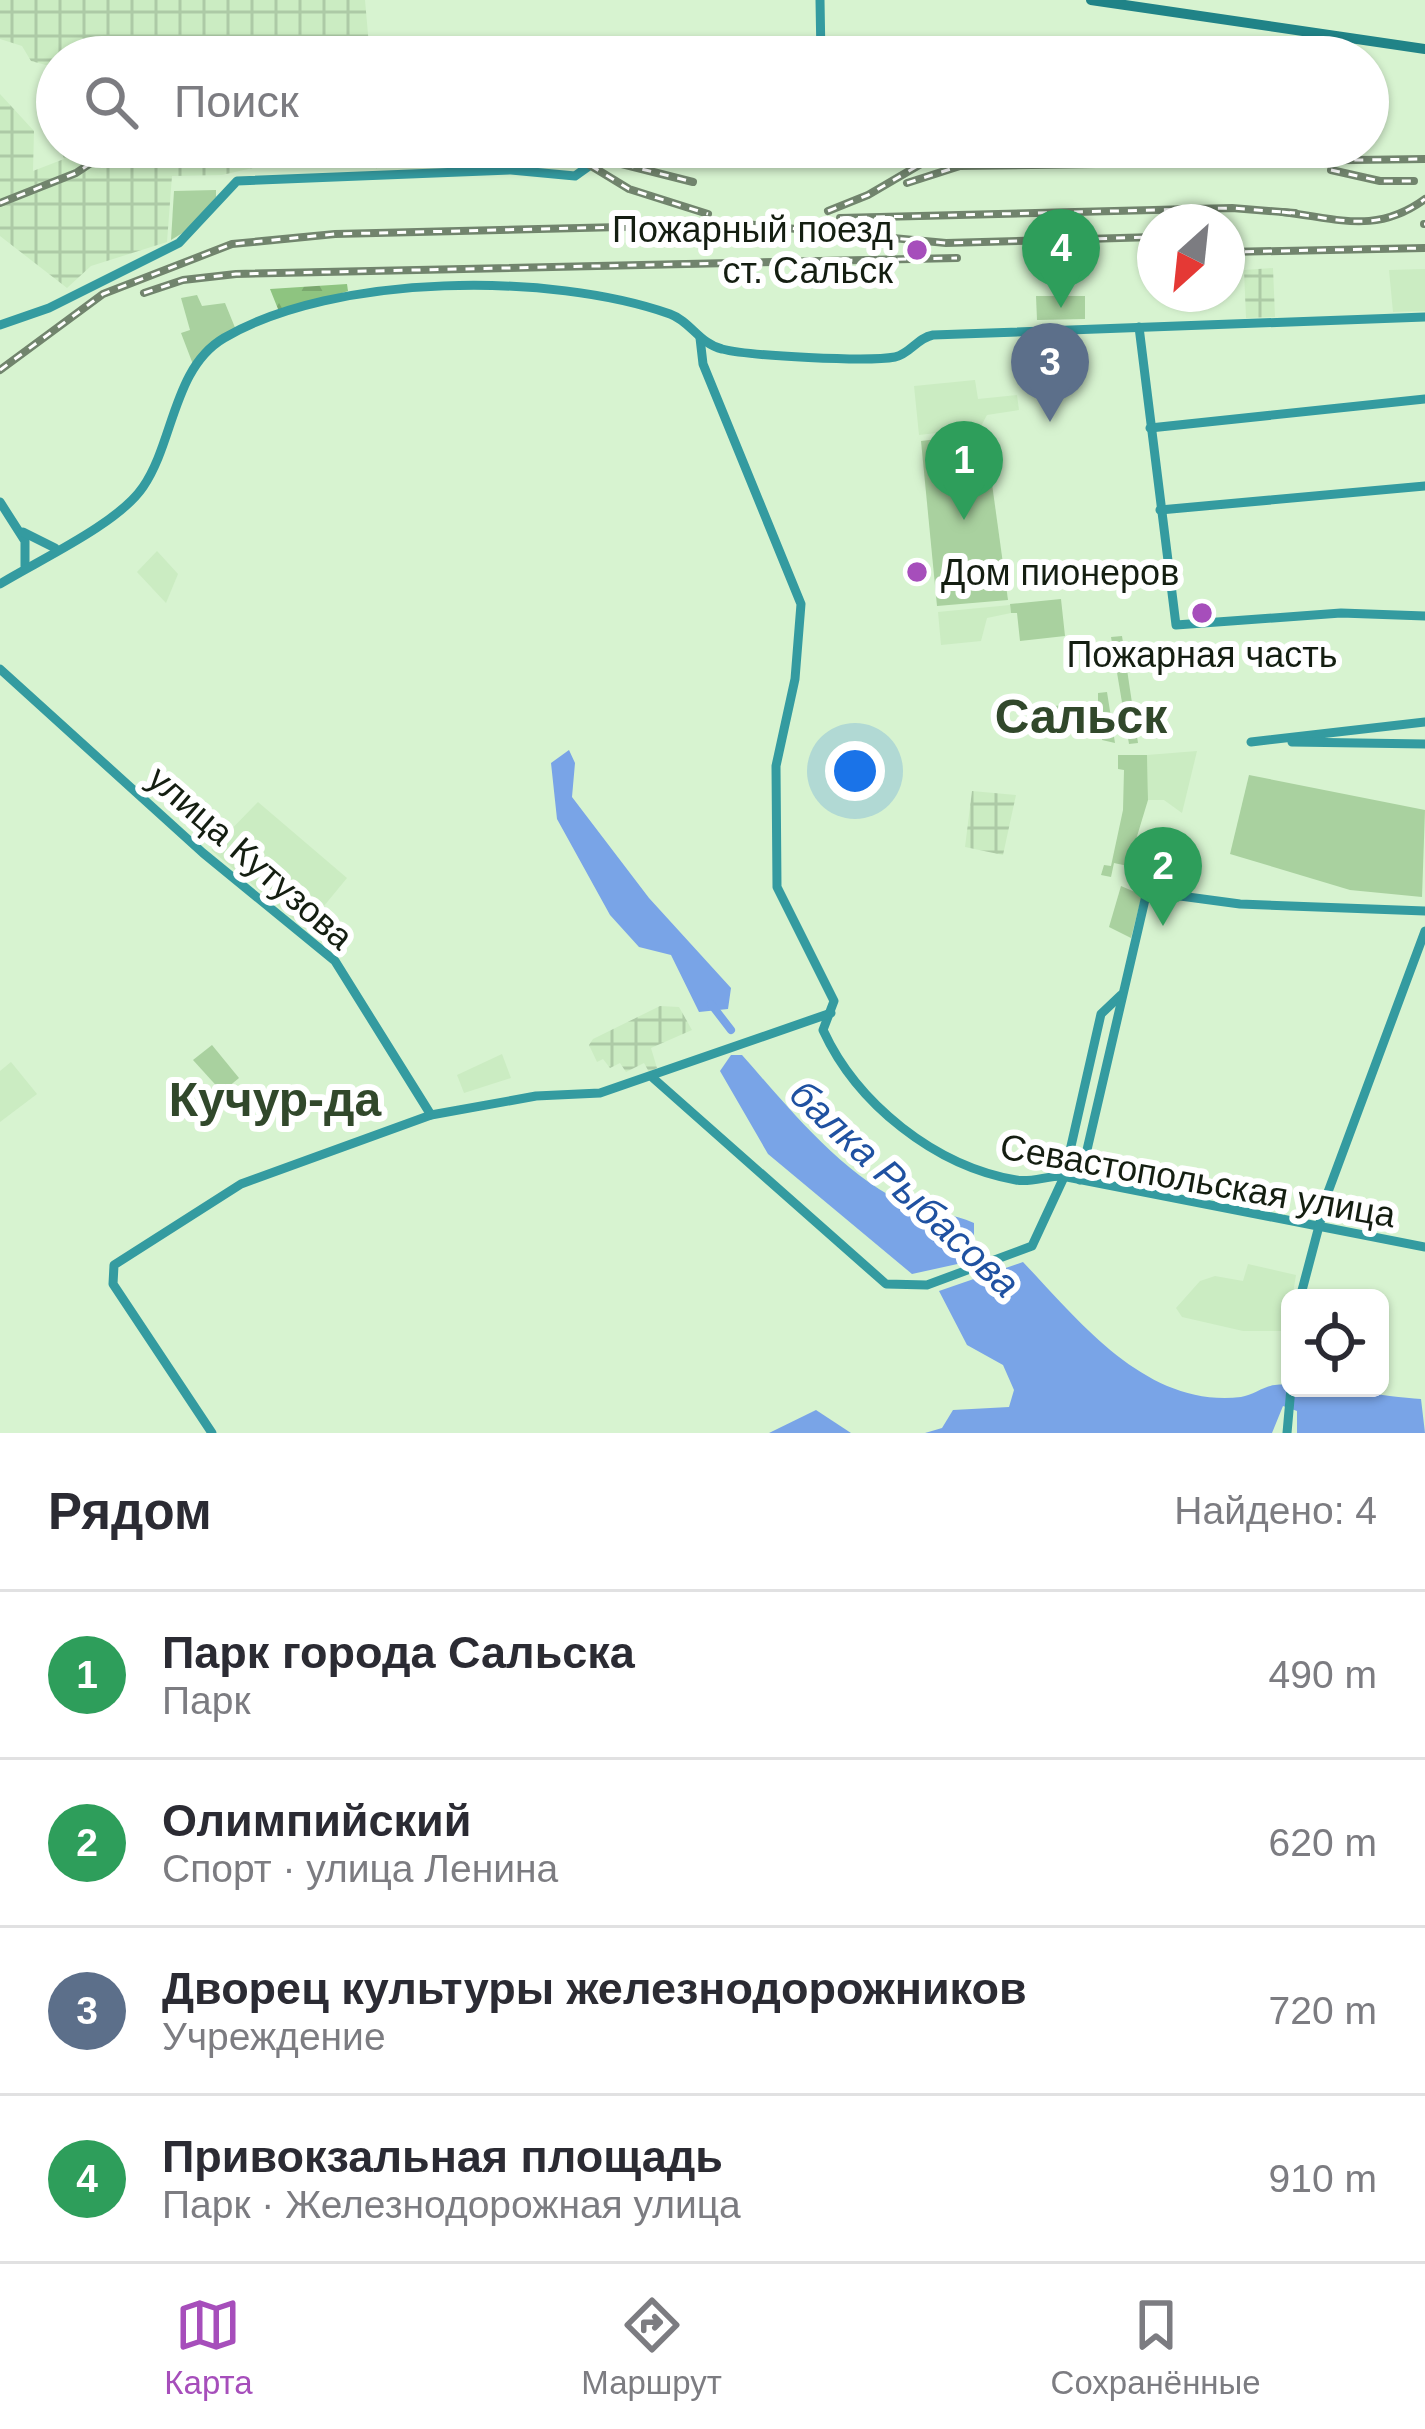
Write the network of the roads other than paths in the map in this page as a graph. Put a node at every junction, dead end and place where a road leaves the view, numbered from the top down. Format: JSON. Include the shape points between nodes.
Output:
{"nodes":[{"id":1,"x":820,"y":0,"type":"edge"},
{"id":2,"x":1092,"y":0,"type":"edge"},
{"id":3,"x":821,"y":36,"type":"edge"},
{"id":4,"x":1337,"y":36,"type":"edge"},
{"id":5,"x":1389,"y":44,"type":"edge"},
{"id":6,"x":1425,"y":49,"type":"edge"},
{"id":7,"x":586,"y":168,"type":"edge"},
{"id":8,"x":1425,"y":317,"type":"edge"},
{"id":9,"x":0,"y":326,"type":"edge"},
{"id":10,"x":1138,"y":327,"type":"junction"},
{"id":11,"x":700,"y":338,"type":"junction"},
{"id":12,"x":1425,"y":399,"type":"edge"},
{"id":13,"x":1150,"y":428,"type":"junction"},
{"id":14,"x":1425,"y":486,"type":"edge"},
{"id":15,"x":0,"y":502,"type":"edge"},
{"id":16,"x":1160,"y":510,"type":"junction"},
{"id":17,"x":19,"y":528,"type":"junction"},
{"id":18,"x":56,"y":548,"type":"junction"},
{"id":19,"x":25,"y":568,"type":"junction"},
{"id":20,"x":0,"y":584,"type":"edge"},
{"id":21,"x":1425,"y":616,"type":"edge"},
{"id":22,"x":0,"y":669,"type":"edge"},
{"id":23,"x":1425,"y":722,"type":"edge"},
{"id":24,"x":1425,"y":745,"type":"edge"},
{"id":25,"x":1425,"y":911,"type":"edge"},
{"id":26,"x":1425,"y":931,"type":"edge"},
{"id":27,"x":1121,"y":995,"type":"junction"},
{"id":28,"x":830,"y":1013,"type":"junction"},
{"id":29,"x":653,"y":1078,"type":"junction"},
{"id":30,"x":431,"y":1115,"type":"junction"},
{"id":31,"x":1064,"y":1177,"type":"junction"},
{"id":32,"x":1080,"y":1180,"type":"junction"},
{"id":33,"x":1056,"y":1201,"type":"junction"},
{"id":34,"x":1316,"y":1229,"type":"junction"},
{"id":35,"x":1425,"y":1247,"type":"edge"},
{"id":36,"x":1302,"y":1289,"type":"edge"},
{"id":37,"x":1290,"y":1397,"type":"edge"},
{"id":38,"x":212,"y":1433,"type":"edge"},
{"id":39,"x":1287,"y":1433,"type":"edge"}],
"edges":[{"from":1,"to":3,"type":"main road"},
{"from":2,"to":4,"type":"main road"},
{"from":5,"to":6,"type":"main road"},
{"from":7,"to":9,"type":"main road","via":[[575,176],[511,170],[237,181],[179,243]]},
{"from":8,"to":10,"type":"main road"},
{"from":10,"to":11,"type":"main road","via":[[933,335],[902,355],[728,350]]},
{"from":10,"to":13,"type":"main road"},
{"from":11,"to":18,"type":"main road","via":[[666,313],[542,292],[482,286],[346,294],[210,347],[144,486]]},
{"from":11,"to":28,"type":"main road","name":"Севастопольская улица","via":[[801,604],[776,766],[777,887],[834,1001]]},
{"from":12,"to":13,"type":"main road"},
{"from":13,"to":16,"type":"main road"},
{"from":14,"to":16,"type":"main road"},
{"from":15,"to":17,"type":"main road"},
{"from":16,"to":21,"type":"main road","via":[[1176,625],[1341,613]]},
{"from":17,"to":18,"type":"main road"},
{"from":17,"to":19,"type":"main road"},
{"from":18,"to":19,"type":"main road"},
{"from":19,"to":20,"type":"main road"},
{"from":22,"to":30,"type":"main road","name":"улица Кутузова","via":[[335,961]]},
{"from":23,"to":24,"type":"main road","via":[[1251,742]]},
{"from":25,"to":27,"type":"main road","via":[[1220,903],[1153,892]]},
{"from":26,"to":34,"type":"main road"},
{"from":27,"to":31,"type":"main road","via":[[1101,1014]]},
{"from":27,"to":32,"type":"main road"},
{"from":28,"to":29,"type":"main road"},
{"from":28,"to":31,"type":"main road","name":"Севастопольская улица","via":[[823,1030],[843,1070],[929,1146],[1015,1180]]},
{"from":29,"to":30,"type":"main road","via":[[600,1093]]},
{"from":29,"to":33,"type":"main road","via":[[886,1284],[926,1285],[1011,1257],[1032,1246]]},
{"from":30,"to":38,"type":"main road","via":[[242,1184],[114,1265],[113,1284]]},
{"from":31,"to":32,"type":"main road","name":"Севастопольская улица"},
{"from":31,"to":33,"type":"main road"},
{"from":32,"to":33,"type":"main road"},
{"from":32,"to":34,"type":"main road","name":"Севастопольская улица"},
{"from":34,"to":35,"type":"main road","name":"Севастопольская улица"},
{"from":34,"to":36,"type":"main road"},
{"from":37,"to":39,"type":"main road"}]}
